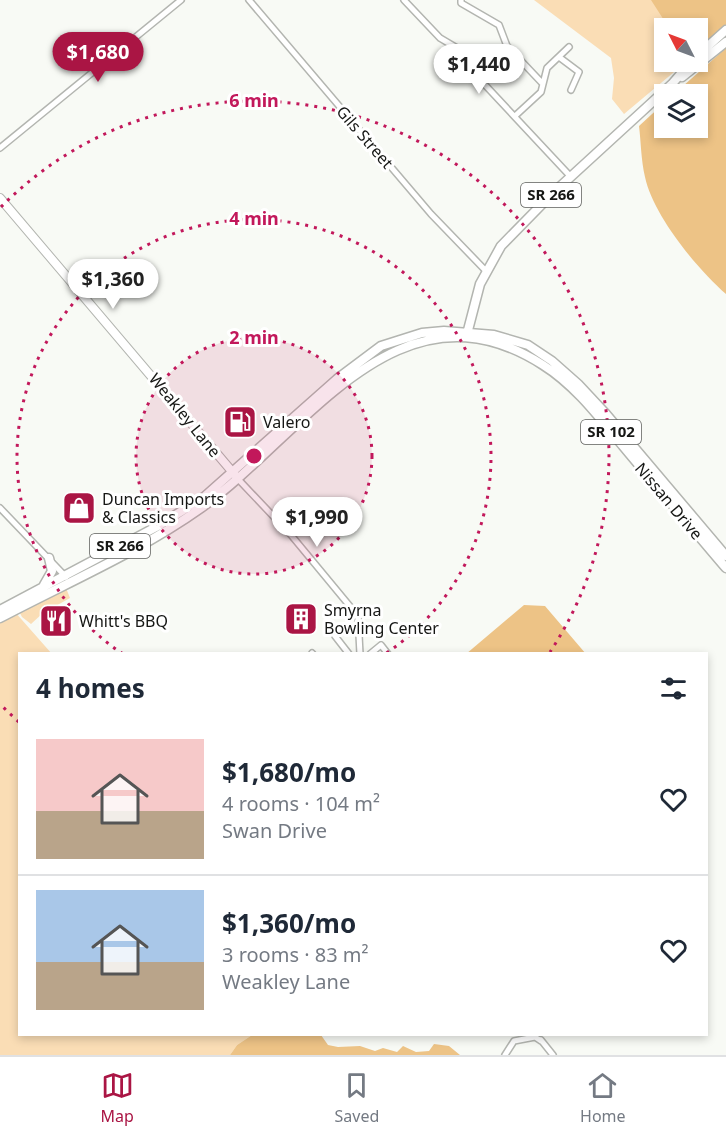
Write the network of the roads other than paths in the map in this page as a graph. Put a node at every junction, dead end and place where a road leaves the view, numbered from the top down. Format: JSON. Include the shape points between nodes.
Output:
{"nodes":[{"id":1,"x":181,"y":0,"type":"edge"},
{"id":2,"x":249,"y":0,"type":"edge"},
{"id":3,"x":404,"y":0,"type":"edge"},
{"id":4,"x":460,"y":0,"type":"edge"},
{"id":5,"x":726,"y":30,"type":"edge"},
{"id":6,"x":726,"y":42,"type":"edge"},
{"id":7,"x":708,"y":46,"type":"edge"},
{"id":8,"x":569,"y":47,"type":"dead end"},
{"id":9,"x":559,"y":57,"type":"junction"},
{"id":10,"x":682,"y":72,"type":"edge"},
{"id":11,"x":543,"y":84,"type":"junction"},
{"id":12,"x":672,"y":84,"type":"joint"},
{"id":13,"x":571,"y":90,"type":"dead end"},
{"id":14,"x":654,"y":101,"type":"edge"},
{"id":15,"x":515,"y":116,"type":"junction"},
{"id":16,"x":0,"y":148,"type":"edge"},
{"id":17,"x":571,"y":177,"type":"junction"},
{"id":18,"x":0,"y":198,"type":"edge"},
{"id":19,"x":486,"y":271,"type":"junction"},
{"id":20,"x":467,"y":334,"type":"junction"},
{"id":21,"x":235,"y":475,"type":"junction"},
{"id":22,"x":0,"y":508,"type":"edge"},
{"id":23,"x":726,"y":556,"type":"edge"},
{"id":24,"x":49,"y":558,"type":"junction"},
{"id":25,"x":726,"y":568,"type":"edge"},
{"id":26,"x":67,"y":578,"type":"junction"},
{"id":27,"x":40,"y":588,"type":"junction"},
{"id":28,"x":0,"y":610,"type":"edge"},
{"id":29,"x":0,"y":618,"type":"edge"},
{"id":30,"x":335,"y":636,"type":"dead end"},
{"id":31,"x":348,"y":652,"type":"edge"},
{"id":32,"x":360,"y":652,"type":"edge"},
{"id":33,"x":372,"y":652,"type":"edge"},
{"id":34,"x":386,"y":652,"type":"edge"},
{"id":35,"x":538,"y":1036,"type":"edge"},
{"id":36,"x":541,"y":1041,"type":"junction"},
{"id":37,"x":505,"y":1055,"type":"edge"},
{"id":38,"x":553,"y":1055,"type":"edge"}],
"edges":[{"from":1,"to":16,"type":"street"},
{"from":2,"to":19,"type":"street","name":"Gils Street","via":[[461,248]]},
{"from":3,"to":15,"type":"street","via":[[440,38],[462,51],[472,71]]},
{"from":4,"to":11,"type":"street","via":[[500,25],[507,46]]},
{"from":5,"to":7,"type":"main road"},
{"from":6,"to":12,"type":"main road","number":"SR 266"},
{"from":8,"to":9,"type":"street"},
{"from":9,"to":11,"type":"street","via":[[547,68]]},
{"from":9,"to":13,"type":"street","via":[[579,72]]},
{"from":10,"to":12,"type":"main road"},
{"from":11,"to":15,"type":"street","via":[[541,92]]},
{"from":14,"to":17,"type":"main road","number":"SR 266"},
{"from":15,"to":17,"type":"street"},
{"from":17,"to":19,"type":"main road","number":"SR 266","via":[[511,234]]},
{"from":18,"to":21,"type":"main road","name":"Weakley Lane"},
{"from":19,"to":20,"type":"main road","number":"SR 266"},
{"from":20,"to":21,"type":"main road","number":"SR 266","via":[[422,333],[381,346],[337,379]]},
{"from":20,"to":23,"type":"main road","name":"Nissan Drive","number":"SR 102","via":[[494,335],[528,345],[561,369],[606,414]]},
{"from":20,"to":25,"type":"main road","name":"Nissan Drive","number":"SR 102","via":[[525,354],[561,378]]},
{"from":21,"to":26,"type":"main road","number":"SR 266","via":[[182,512]]},
{"from":21,"to":32,"type":"street","name":"Weakley Lane","via":[[358,616]]},
{"from":22,"to":24,"type":"street"},
{"from":24,"to":26,"type":"street"},
{"from":24,"to":27,"type":"main road","via":[[52,571]]},
{"from":26,"to":27,"type":"main road","number":"SR 266"},
{"from":26,"to":29,"type":"main road","number":"SR 266"},
{"from":27,"to":28,"type":"main road","number":"SR 266"},
{"from":30,"to":31,"type":"street"},
{"from":33,"to":34,"type":"street","via":[[381,645]]},
{"from":35,"to":36,"type":"street"},
{"from":36,"to":37,"type":"street","via":[[535,1037],[514,1041]]},
{"from":36,"to":38,"type":"street"}]}
